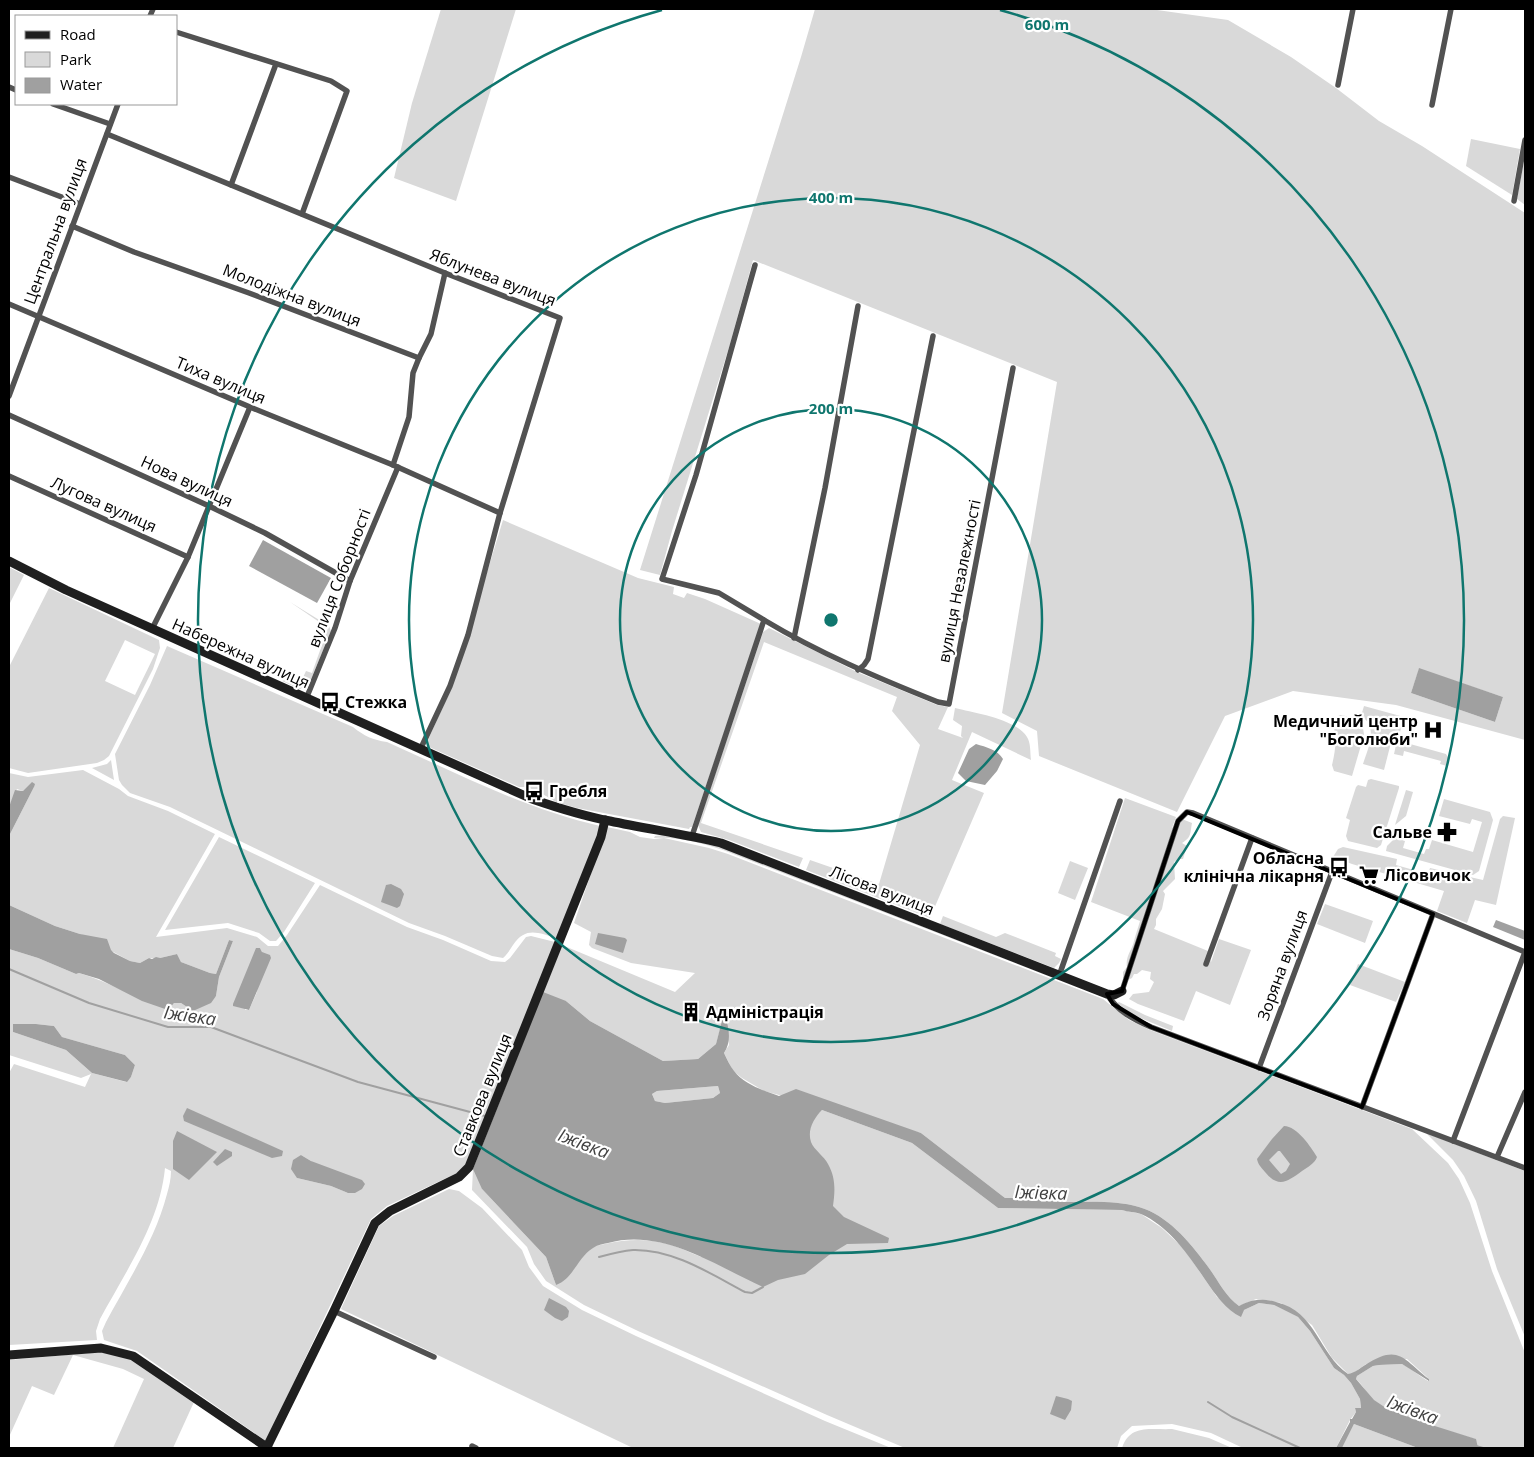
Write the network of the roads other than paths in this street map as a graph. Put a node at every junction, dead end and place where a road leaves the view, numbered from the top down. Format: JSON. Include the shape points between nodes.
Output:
{"nodes":[{"id":1,"x":1353,"y":9,"type":"edge"},
{"id":2,"x":1451,"y":9,"type":"edge"},
{"id":3,"x":178,"y":33,"type":"edge"},
{"id":4,"x":276,"y":64,"type":"junction"},
{"id":5,"x":1338,"y":85,"type":"dead end"},
{"id":6,"x":56,"y":105,"type":"edge"},
{"id":7,"x":118,"y":105,"type":"edge"},
{"id":8,"x":1432,"y":105,"type":"dead end"},
{"id":9,"x":110,"y":124,"type":"junction"},
{"id":10,"x":107,"y":134,"type":"junction"},
{"id":11,"x":1525,"y":140,"type":"edge"},
{"id":12,"x":9,"y":177,"type":"edge"},
{"id":13,"x":231,"y":185,"type":"junction"},
{"id":14,"x":1514,"y":200,"type":"dead end"},
{"id":15,"x":80,"y":204,"type":"junction"},
{"id":16,"x":302,"y":214,"type":"junction"},
{"id":17,"x":72,"y":226,"type":"junction"},
{"id":18,"x":755,"y":265,"type":"dead end"},
{"id":19,"x":445,"y":273,"type":"junction"},
{"id":20,"x":9,"y":304,"type":"edge"},
{"id":21,"x":858,"y":306,"type":"dead end"},
{"id":22,"x":39,"y":316,"type":"junction"},
{"id":23,"x":933,"y":336,"type":"dead end"},
{"id":24,"x":419,"y":358,"type":"junction"},
{"id":25,"x":1013,"y":368,"type":"dead end"},
{"id":26,"x":9,"y":396,"type":"edge"},
{"id":27,"x":250,"y":407,"type":"junction"},
{"id":28,"x":9,"y":415,"type":"edge"},
{"id":29,"x":395,"y":466,"type":"junction"},
{"id":30,"x":9,"y":476,"type":"edge"},
{"id":31,"x":209,"y":506,"type":"junction"},
{"id":32,"x":500,"y":514,"type":"junction"},
{"id":33,"x":188,"y":557,"type":"junction"},
{"id":34,"x":9,"y":561,"type":"edge"},
{"id":35,"x":350,"y":581,"type":"junction"},
{"id":36,"x":764,"y":620,"type":"junction"},
{"id":37,"x":152,"y":628,"type":"junction"},
{"id":38,"x":794,"y":638,"type":"junction"},
{"id":39,"x":858,"y":670,"type":"junction"},
{"id":40,"x":306,"y":699,"type":"junction"},
{"id":41,"x":420,"y":750,"type":"junction"},
{"id":42,"x":1120,"y":801,"type":"dead end"},
{"id":43,"x":605,"y":820,"type":"junction"},
{"id":44,"x":692,"y":836,"type":"junction"},
{"id":45,"x":1252,"y":838,"type":"junction"},
{"id":46,"x":1332,"y":872,"type":"junction"},
{"id":47,"x":1433,"y":914,"type":"junction"},
{"id":48,"x":1525,"y":952,"type":"edge"},
{"id":49,"x":1206,"y":964,"type":"dead end"},
{"id":50,"x":1059,"y":976,"type":"junction"},
{"id":51,"x":1122,"y":991,"type":"joint"},
{"id":52,"x":1107,"y":994,"type":"junction"},
{"id":53,"x":1258,"y":1068,"type":"junction"},
{"id":54,"x":1525,"y":1092,"type":"edge"},
{"id":55,"x":1362,"y":1106,"type":"junction"},
{"id":56,"x":1453,"y":1141,"type":"junction"},
{"id":57,"x":1497,"y":1158,"type":"junction"},
{"id":58,"x":1525,"y":1168,"type":"edge"},
{"id":59,"x":334,"y":1311,"type":"junction"},
{"id":60,"x":9,"y":1355,"type":"edge"},
{"id":61,"x":434,"y":1357,"type":"dead end"},
{"id":62,"x":269,"y":1445,"type":"edge"}],
"edges":[{"from":1,"to":5,"type":"street"},
{"from":2,"to":8,"type":"street"},
{"from":3,"to":4,"type":"street"},
{"from":4,"to":13,"type":"street"},
{"from":4,"to":16,"type":"street","via":[[332,81],[347,91]]},
{"from":6,"to":9,"type":"street"},
{"from":7,"to":9,"type":"street","name":"Центральна вулиця"},
{"from":9,"to":10,"type":"street","name":"Центральна вулиця"},
{"from":10,"to":13,"type":"street","name":"Яблунева вулиця"},
{"from":10,"to":15,"type":"street","name":"Центральна вулиця"},
{"from":11,"to":14,"type":"street"},
{"from":12,"to":15,"type":"street"},
{"from":13,"to":16,"type":"street","name":"Яблунева вулиця"},
{"from":15,"to":17,"type":"street","name":"Центральна вулиця"},
{"from":16,"to":19,"type":"street","name":"Яблунева вулиця"},
{"from":17,"to":22,"type":"street","name":"Центральна вулиця"},
{"from":17,"to":24,"type":"street","name":"Молодіжна вулиця"},
{"from":18,"to":36,"type":"street","name":"вулиця Незалежності","via":[[696,475],[662,579],[718,593]]},
{"from":19,"to":24,"type":"street","via":[[431,334]]},
{"from":19,"to":32,"type":"street","name":"Яблунева вулиця","via":[[560,318]]},
{"from":20,"to":22,"type":"street","name":"Тиха вулиця"},
{"from":21,"to":38,"type":"street"},
{"from":22,"to":26,"type":"street","name":"Центральна вулиця"},
{"from":22,"to":27,"type":"street","name":"Тиха вулиця"},
{"from":23,"to":39,"type":"street","via":[[868,659]]},
{"from":24,"to":29,"type":"street","via":[[409,417]]},
{"from":25,"to":39,"type":"street","name":"вулиця Незалежності","via":[[949,704]]},
{"from":27,"to":29,"type":"street","name":"Тиха вулиця"},
{"from":27,"to":31,"type":"street"},
{"from":28,"to":31,"type":"street","name":"Нова вулиця"},
{"from":29,"to":32,"type":"street","name":"Тиха вулиця"},
{"from":29,"to":35,"type":"street","name":"вулиця Соборності"},
{"from":30,"to":33,"type":"street","name":"Лугова вулиця"},
{"from":31,"to":33,"type":"street"},
{"from":31,"to":35,"type":"street","name":"Нова вулиця"},
{"from":32,"to":41,"type":"street","name":"Яблунева вулиця","via":[[468,635],[450,686]]},
{"from":33,"to":37,"type":"street"},
{"from":34,"to":37,"type":"street","name":"Набережна вулиця"},
{"from":35,"to":40,"type":"street","name":"вулиця Соборності"},
{"from":36,"to":38,"type":"street","name":"вулиця Незалежності"},
{"from":36,"to":44,"type":"street"},
{"from":37,"to":40,"type":"street","name":"Набережна вулиця"},
{"from":38,"to":39,"type":"street","name":"вулиця Незалежності"},
{"from":40,"to":41,"type":"street","name":"Набережна вулиця"},
{"from":41,"to":43,"type":"street","name":"Набережна вулиця","via":[[532,799]]},
{"from":42,"to":50,"type":"street"},
{"from":43,"to":44,"type":"street","name":"Набережна вулиця"},
{"from":43,"to":59,"type":"street","name":"Ставкова вулиця","via":[[469,1167],[459,1177],[390,1211],[375,1222]]},
{"from":44,"to":50,"type":"street","name":"Лісова вулиця","via":[[721,843]]},
{"from":45,"to":46,"type":"street"},
{"from":45,"to":49,"type":"street"},
{"from":45,"to":51,"type":"street","via":[[1193,812],[1186,812],[1180,817]]},
{"from":46,"to":47,"type":"street"},
{"from":46,"to":53,"type":"street","name":"Зоряна вулиця"},
{"from":47,"to":48,"type":"street"},
{"from":47,"to":55,"type":"street"},
{"from":48,"to":56,"type":"street"},
{"from":50,"to":52,"type":"street","name":"Лісова вулиця"},
{"from":51,"to":52,"type":"street"},
{"from":52,"to":53,"type":"street","via":[[1119,1009],[1151,1027]]},
{"from":53,"to":55,"type":"street"},
{"from":54,"to":57,"type":"street"},
{"from":55,"to":56,"type":"street"},
{"from":56,"to":57,"type":"street"},
{"from":57,"to":58,"type":"street"},
{"from":59,"to":61,"type":"street"},
{"from":59,"to":62,"type":"street","name":"Ставкова вулиця"},
{"from":60,"to":62,"type":"street","via":[[101,1348],[133,1356]]}]}
